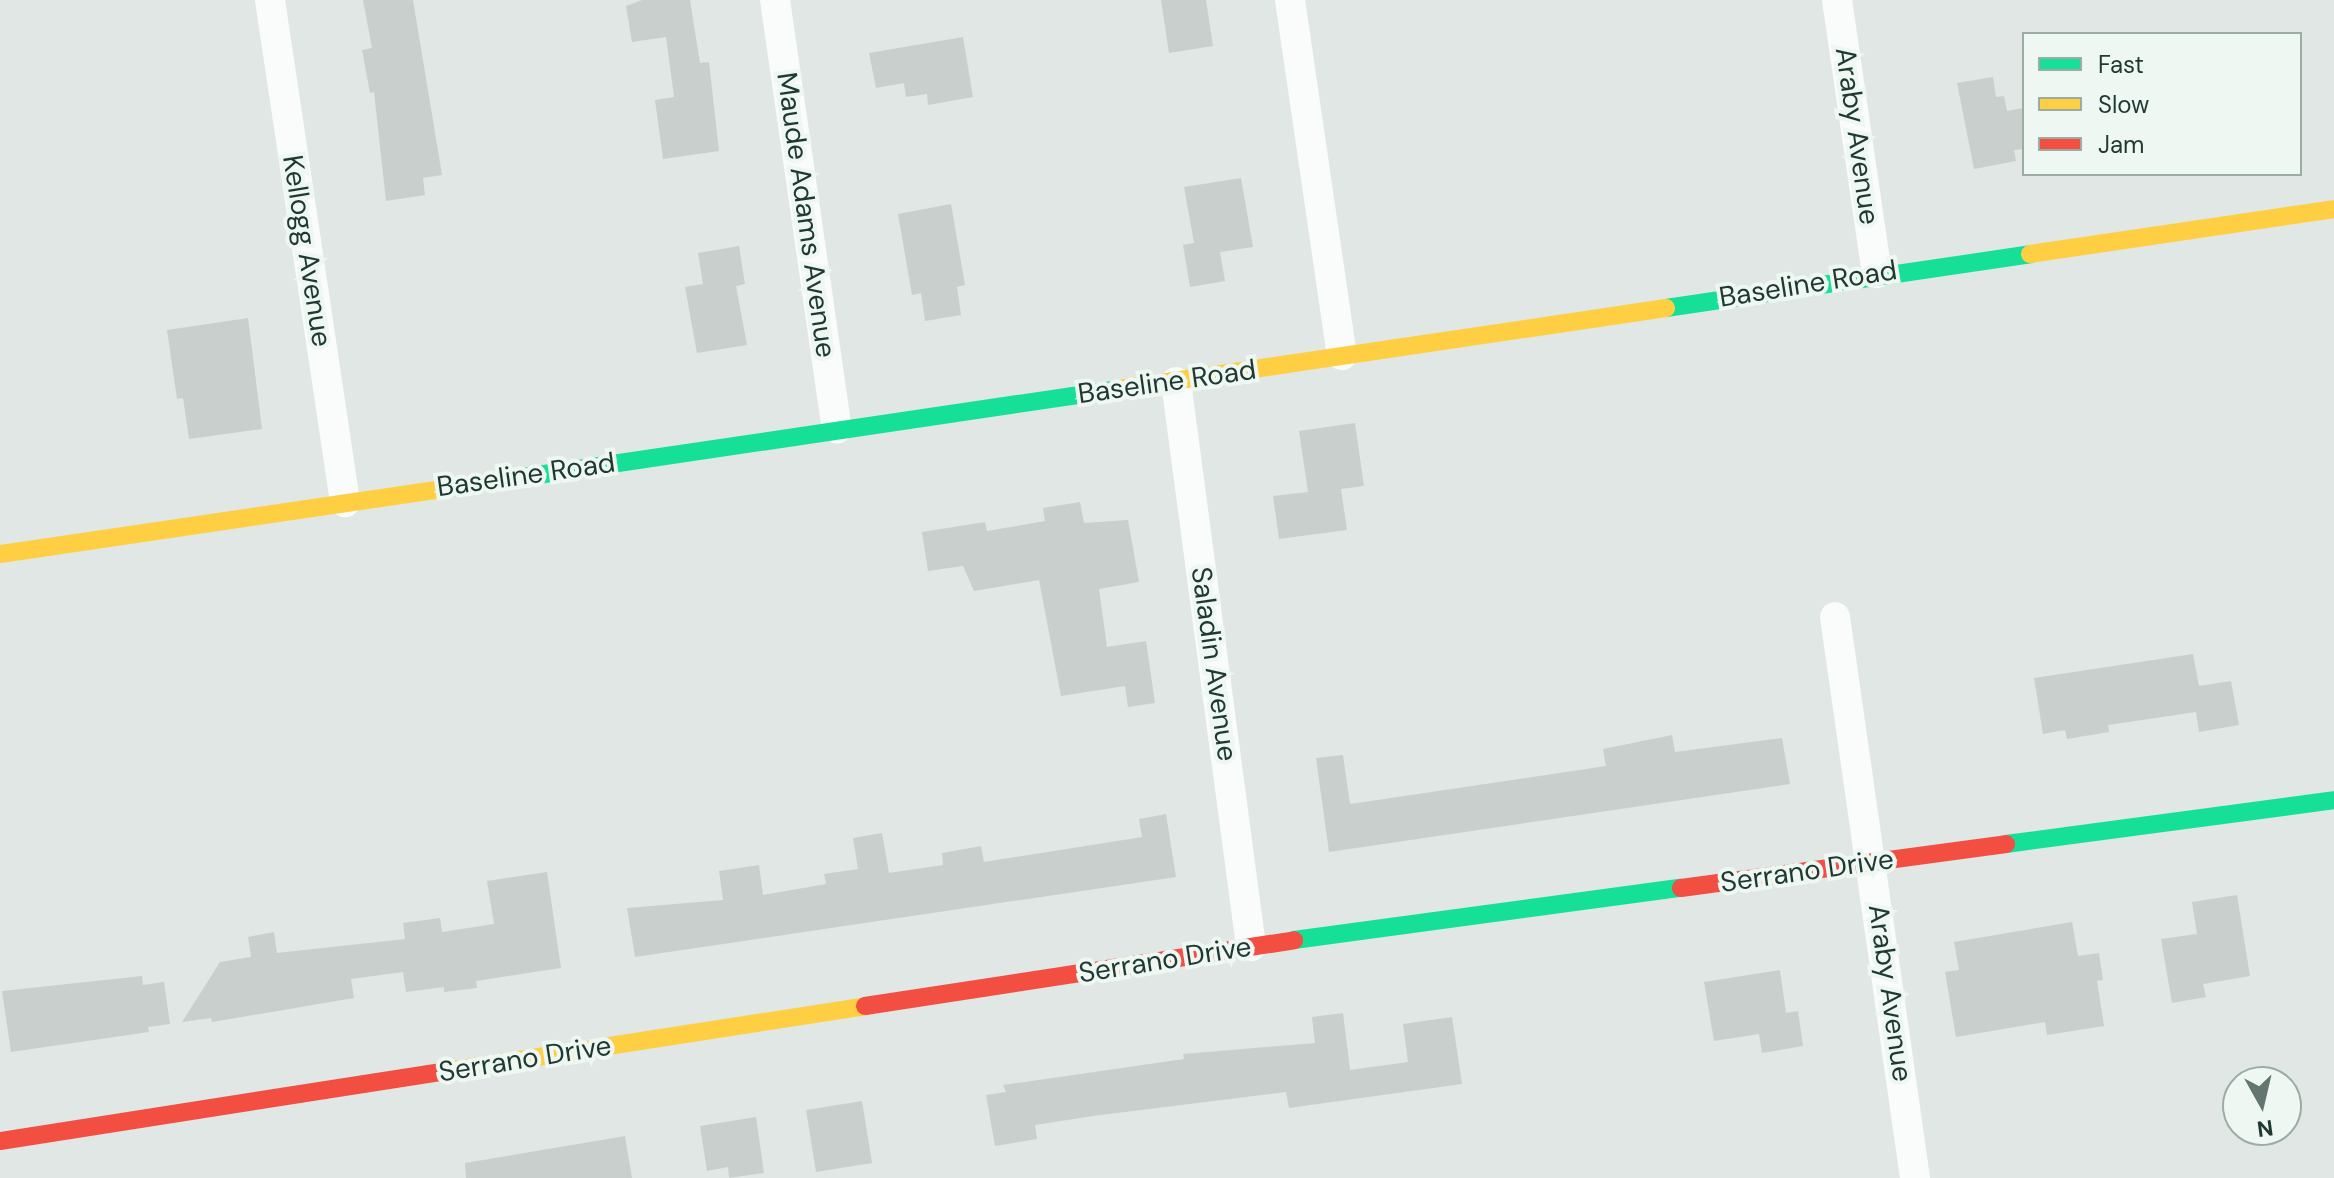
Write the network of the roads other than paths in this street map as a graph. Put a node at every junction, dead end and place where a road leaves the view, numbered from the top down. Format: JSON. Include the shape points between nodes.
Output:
{"nodes":[{"id":1,"x":270,"y":0,"type":"edge"},
{"id":2,"x":775,"y":0,"type":"edge"},
{"id":3,"x":1290,"y":0,"type":"edge"},
{"id":4,"x":1837,"y":0,"type":"edge"},
{"id":5,"x":2334,"y":209,"type":"edge"},
{"id":6,"x":1877,"y":273,"type":"junction"},
{"id":7,"x":1342,"y":355,"type":"junction"},
{"id":8,"x":1176,"y":382,"type":"junction"},
{"id":9,"x":837,"y":429,"type":"junction"},
{"id":10,"x":345,"y":502,"type":"junction"},
{"id":11,"x":0,"y":554,"type":"edge"},
{"id":12,"x":1835,"y":617,"type":"dead end"},
{"id":13,"x":2334,"y":800,"type":"edge"},
{"id":14,"x":1872,"y":862,"type":"junction"},
{"id":15,"x":1251,"y":946,"type":"junction"},
{"id":16,"x":0,"y":1141,"type":"edge"},
{"id":17,"x":1915,"y":1178,"type":"edge"}],
"edges":[{"from":1,"to":10,"type":"street","name":"Kellogg Avenue"},
{"from":2,"to":9,"type":"street","name":"Maude Adams Avenue"},
{"from":3,"to":7,"type":"street"},
{"from":4,"to":6,"type":"street","name":"Araby Avenue"},
{"from":5,"to":6,"type":"street","name":"Baseline Road"},
{"from":6,"to":7,"type":"street","name":"Baseline Road"},
{"from":7,"to":8,"type":"street","name":"Baseline Road"},
{"from":8,"to":9,"type":"street","name":"Baseline Road"},
{"from":8,"to":15,"type":"street","name":"Saladin Avenue"},
{"from":9,"to":10,"type":"street","name":"Baseline Road"},
{"from":10,"to":11,"type":"street","name":"Baseline Road"},
{"from":12,"to":14,"type":"street","name":"Araby Avenue"},
{"from":13,"to":14,"type":"street","name":"Serrano Drive"},
{"from":14,"to":15,"type":"street","name":"Serrano Drive"},
{"from":14,"to":17,"type":"street","name":"Araby Avenue"},
{"from":15,"to":16,"type":"street","name":"Serrano Drive"}]}
